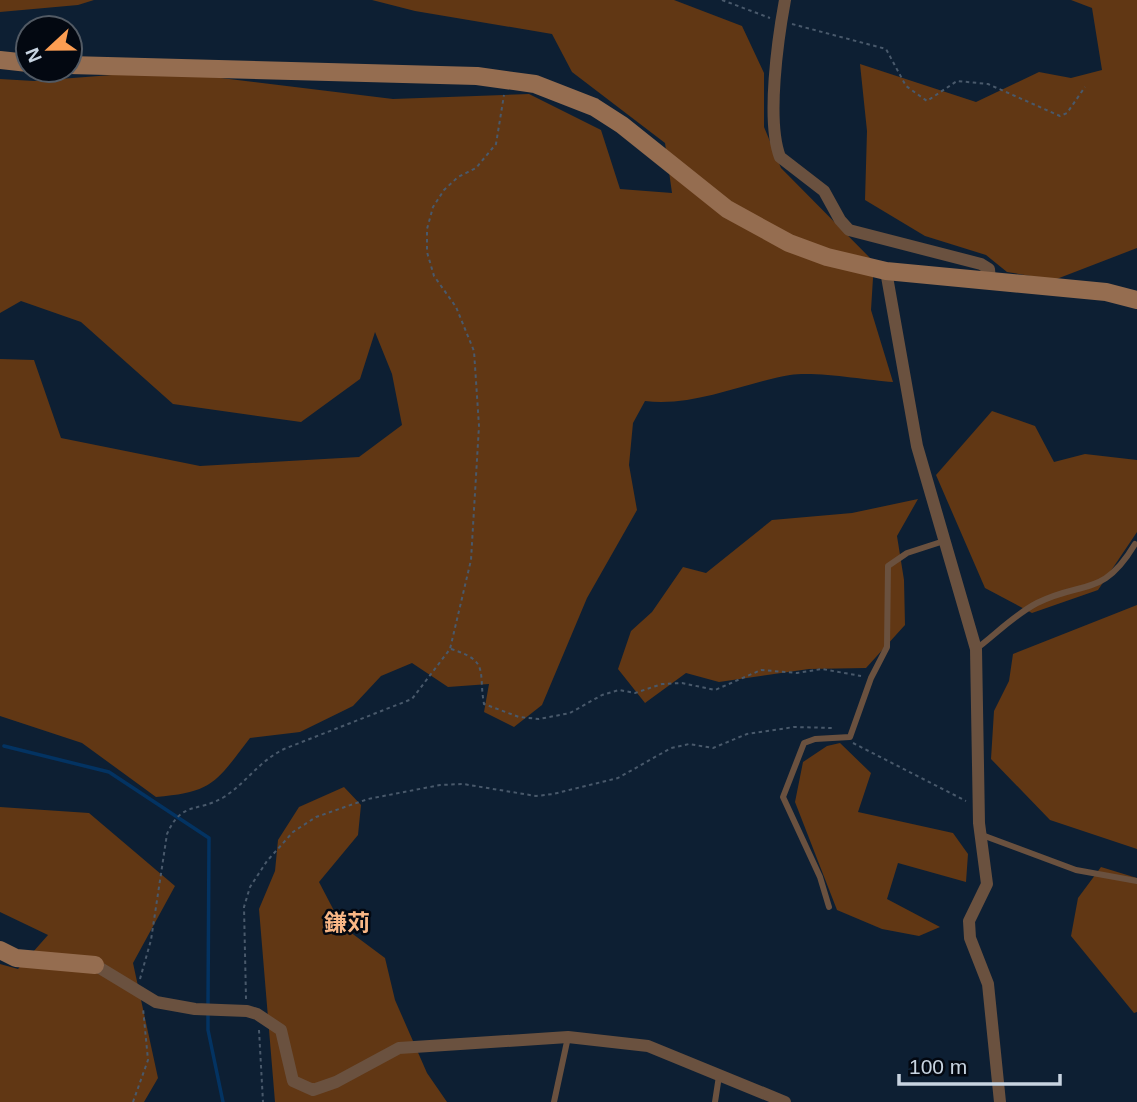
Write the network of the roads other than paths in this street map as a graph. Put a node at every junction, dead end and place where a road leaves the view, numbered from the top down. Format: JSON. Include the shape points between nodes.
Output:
{"nodes":[{"id":1,"x":785,"y":0,"type":"edge"},
{"id":2,"x":84,"y":65,"type":"edge"},
{"id":3,"x":886,"y":271,"type":"junction"},
{"id":4,"x":990,"y":281,"type":"junction"},
{"id":5,"x":1137,"y":299,"type":"edge"},
{"id":6,"x":944,"y":541,"type":"junction"},
{"id":7,"x":1135,"y":544,"type":"dead end"},
{"id":8,"x":976,"y":649,"type":"junction"},
{"id":9,"x":980,"y":834,"type":"junction"},
{"id":10,"x":1137,"y":881,"type":"edge"},
{"id":11,"x":829,"y":907,"type":"dead end"},
{"id":12,"x":0,"y":950,"type":"edge"},
{"id":13,"x":96,"y":965,"type":"joint"},
{"id":14,"x":568,"y":1037,"type":"junction"},
{"id":15,"x":720,"y":1074,"type":"junction"},
{"id":16,"x":554,"y":1102,"type":"edge"},
{"id":17,"x":715,"y":1102,"type":"edge"},
{"id":18,"x":785,"y":1102,"type":"edge"},
{"id":19,"x":1000,"y":1102,"type":"edge"}],
"edges":[{"from":1,"to":4,"type":"street","via":[[775,133],[776,148],[786,164],[824,191],[849,230],[981,264],[989,269]]},
{"from":2,"to":3,"type":"street","via":[[506,78],[564,93],[594,107],[757,227],[827,257]]},
{"from":3,"to":4,"type":"street"},
{"from":3,"to":6,"type":"street","via":[[916,446]]},
{"from":4,"to":5,"type":"street"},
{"from":6,"to":8,"type":"street"},
{"from":6,"to":11,"type":"lane","via":[[907,553],[888,566],[887,648],[850,737],[804,743],[783,797]]},
{"from":7,"to":8,"type":"lane","via":[[1110,576],[1039,602]]},
{"from":8,"to":9,"type":"street"},
{"from":9,"to":10,"type":"lane","via":[[1076,870]]},
{"from":9,"to":19,"type":"street","via":[[987,884],[970,921],[970,938],[988,984]]},
{"from":12,"to":13,"type":"street","via":[[16,958]]},
{"from":13,"to":14,"type":"street","via":[[156,1002],[252,1012],[281,1030],[293,1081],[313,1090],[399,1048]]},
{"from":14,"to":15,"type":"street","via":[[648,1046]]},
{"from":14,"to":16,"type":"lane"},
{"from":15,"to":17,"type":"lane"},
{"from":15,"to":18,"type":"street"}]}
